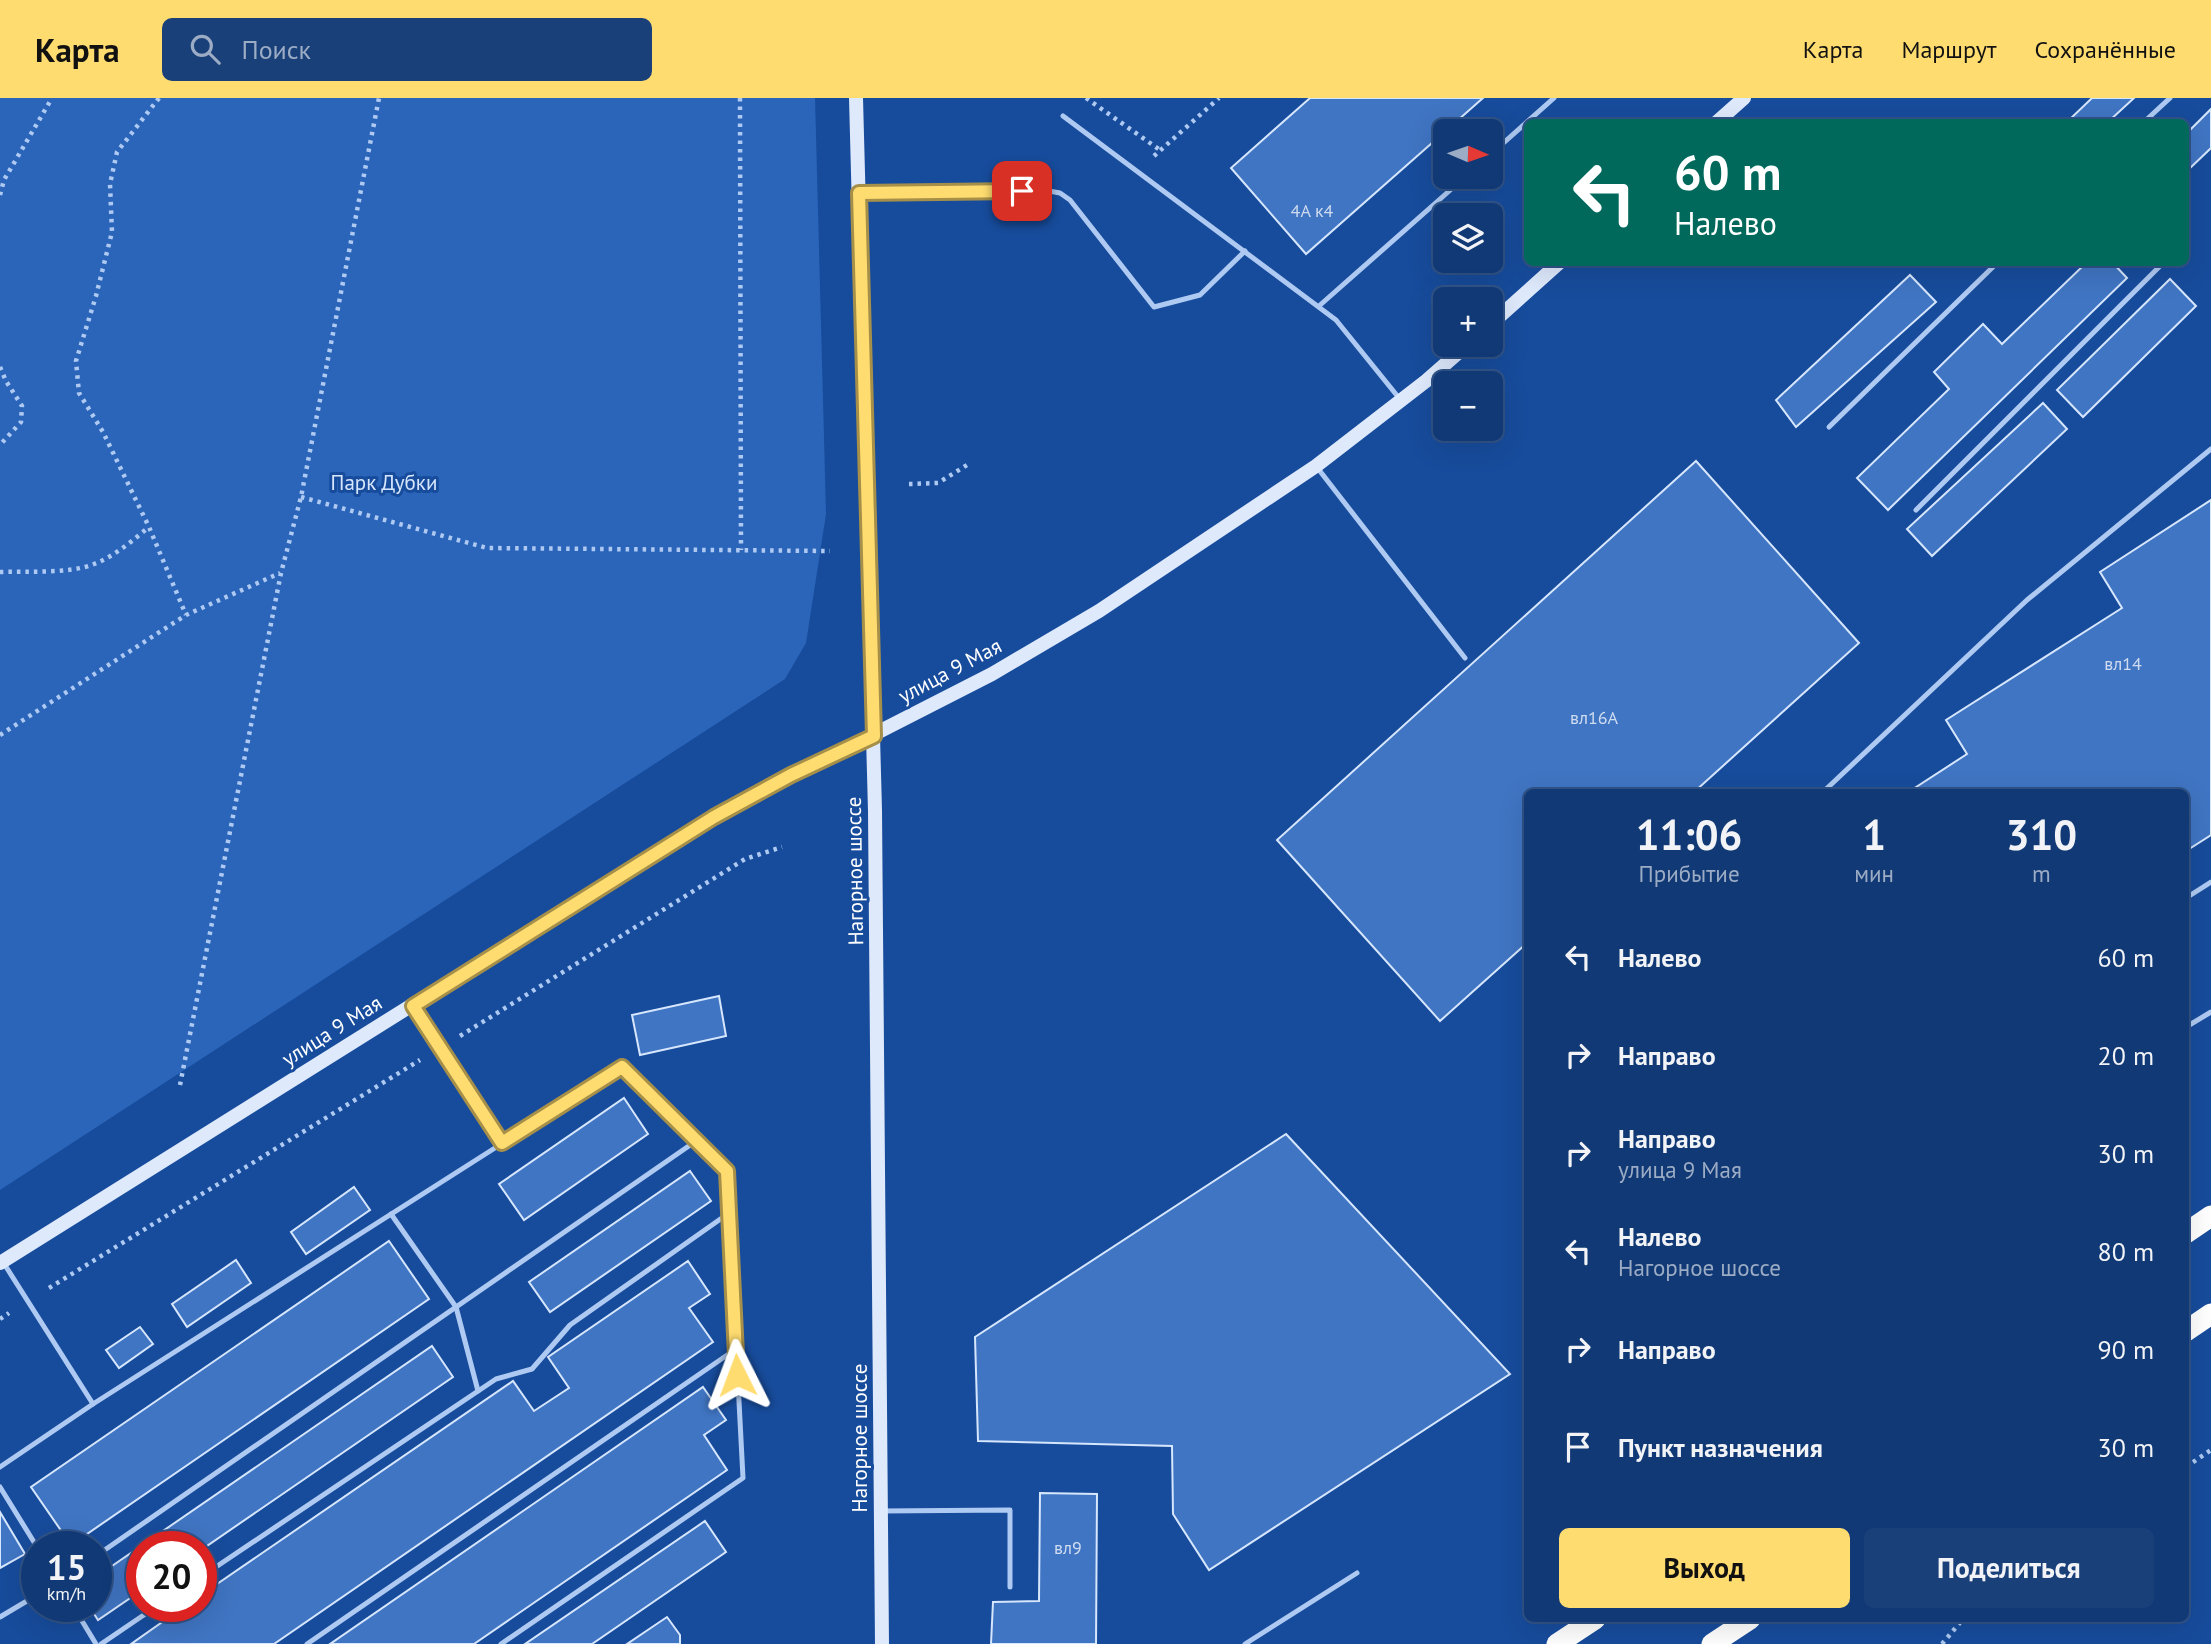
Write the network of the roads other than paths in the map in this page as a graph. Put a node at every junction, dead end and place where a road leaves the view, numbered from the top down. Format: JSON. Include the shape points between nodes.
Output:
{"nodes":[{"id":1,"x":856,"y":98,"type":"edge"},
{"id":2,"x":1554,"y":98,"type":"edge"},
{"id":3,"x":1744,"y":98,"type":"edge"},
{"id":4,"x":2169,"y":98,"type":"edge"},
{"id":5,"x":1063,"y":116,"type":"dead end"},
{"id":6,"x":1530,"y":119,"type":"edge"},
{"id":7,"x":1720,"y":119,"type":"edge"},
{"id":8,"x":2147,"y":119,"type":"edge"},
{"id":9,"x":1524,"y":125,"type":"edge"},
{"id":10,"x":1503,"y":143,"type":"edge"},
{"id":11,"x":1451,"y":189,"type":"edge"},
{"id":12,"x":859,"y":193,"type":"junction"},
{"id":13,"x":1245,"y":251,"type":"junction"},
{"id":14,"x":1556,"y":266,"type":"edge"},
{"id":15,"x":1994,"y":266,"type":"edge"},
{"id":16,"x":2158,"y":266,"type":"edge"},
{"id":17,"x":1318,"y":306,"type":"junction"},
{"id":18,"x":1503,"y":313,"type":"edge"},
{"id":19,"x":1453,"y":357,"type":"edge"},
{"id":20,"x":1401,"y":400,"type":"junction"},
{"id":21,"x":1829,"y":427,"type":"dead end"},
{"id":22,"x":2211,"y":449,"type":"edge"},
{"id":23,"x":1317,"y":466,"type":"junction"},
{"id":24,"x":1916,"y":510,"type":"dead end"},
{"id":25,"x":1465,"y":658,"type":"dead end"},
{"id":26,"x":874,"y":736,"type":"junction"},
{"id":27,"x":1826,"y":789,"type":"edge"},
{"id":28,"x":2211,"y":882,"type":"edge"},
{"id":29,"x":2189,"y":896,"type":"edge"},
{"id":30,"x":413,"y":1006,"type":"junction"},
{"id":31,"x":2211,"y":1012,"type":"edge"},
{"id":32,"x":2189,"y":1025,"type":"edge"},
{"id":33,"x":696,"y":1141,"type":"junction"},
{"id":34,"x":502,"y":1143,"type":"junction"},
{"id":35,"x":729,"y":1213,"type":"junction"},
{"id":36,"x":391,"y":1214,"type":"junction"},
{"id":37,"x":2211,"y":1216,"type":"edge"},
{"id":38,"x":2189,"y":1231,"type":"edge"},
{"id":39,"x":1,"y":1263,"type":"edge"},
{"id":40,"x":456,"y":1307,"type":"junction"},
{"id":41,"x":2211,"y":1314,"type":"edge"},
{"id":42,"x":2189,"y":1329,"type":"edge"},
{"id":43,"x":736,"y":1349,"type":"junction"},
{"id":44,"x":478,"y":1391,"type":"junction"},
{"id":45,"x":93,"y":1404,"type":"junction"},
{"id":46,"x":0,"y":1467,"type":"edge"},
{"id":47,"x":0,"y":1487,"type":"edge"},
{"id":48,"x":881,"y":1511,"type":"junction"},
{"id":49,"x":27,"y":1531,"type":"edge"},
{"id":50,"x":112,"y":1545,"type":"edge"},
{"id":51,"x":217,"y":1566,"type":"edge"},
{"id":52,"x":1357,"y":1573,"type":"dead end"},
{"id":53,"x":1010,"y":1587,"type":"dead end"},
{"id":54,"x":21,"y":1605,"type":"edge"},
{"id":55,"x":0,"y":1617,"type":"edge"},
{"id":56,"x":83,"y":1622,"type":"edge"},
{"id":57,"x":134,"y":1622,"type":"edge"},
{"id":58,"x":1590,"y":1622,"type":"edge"},
{"id":59,"x":1745,"y":1622,"type":"edge"},
{"id":60,"x":96,"y":1644,"type":"edge"},
{"id":61,"x":102,"y":1644,"type":"edge"},
{"id":62,"x":307,"y":1644,"type":"edge"},
{"id":63,"x":501,"y":1644,"type":"edge"},
{"id":64,"x":882,"y":1644,"type":"edge"},
{"id":65,"x":1245,"y":1644,"type":"edge"},
{"id":66,"x":1557,"y":1644,"type":"edge"},
{"id":67,"x":1712,"y":1644,"type":"edge"}],
"edges":[{"from":1,"to":12,"type":"main road","name":"Нагорное шоссе"},
{"from":2,"to":6,"type":"lane"},
{"from":3,"to":7,"type":"main road"},
{"from":4,"to":8,"type":"lane"},
{"from":5,"to":13,"type":"lane"},
{"from":9,"to":10,"type":"lane"},
{"from":11,"to":17,"type":"lane"},
{"from":12,"to":13,"type":"lane","via":[[1060,193],[1154,307],[1200,295]]},
{"from":12,"to":26,"type":"main road","name":"Нагорное шоссе"},
{"from":13,"to":17,"type":"lane"},
{"from":14,"to":18,"type":"main road"},
{"from":15,"to":21,"type":"lane"},
{"from":16,"to":24,"type":"lane"},
{"from":17,"to":20,"type":"lane","via":[[1336,320]]},
{"from":19,"to":20,"type":"main road","name":"улица 9 Мая"},
{"from":20,"to":23,"type":"main road","name":"улица 9 Мая"},
{"from":22,"to":27,"type":"lane","via":[[2027,600]]},
{"from":23,"to":25,"type":"lane"},
{"from":23,"to":26,"type":"main road","name":"улица 9 Мая","via":[[1099,611]]},
{"from":26,"to":30,"type":"main road","name":"улица 9 Мая","via":[[714,817]]},
{"from":26,"to":48,"type":"main road","name":"Нагорное шоссе"},
{"from":28,"to":29,"type":"lane"},
{"from":30,"to":34,"type":"lane"},
{"from":30,"to":39,"type":"main road","name":"улица 9 Мая"},
{"from":31,"to":32,"type":"lane"},
{"from":33,"to":34,"type":"lane","via":[[622,1067]]},
{"from":33,"to":35,"type":"lane","via":[[727,1171]]},
{"from":33,"to":40,"type":"lane"},
{"from":34,"to":36,"type":"lane"},
{"from":35,"to":43,"type":"lane"},
{"from":35,"to":44,"type":"lane","via":[[570,1325],[532,1369]]},
{"from":36,"to":40,"type":"lane"},
{"from":36,"to":45,"type":"lane"},
{"from":37,"to":38,"type":"highway"},
{"from":39,"to":45,"type":"lane"},
{"from":40,"to":44,"type":"lane"},
{"from":40,"to":50,"type":"lane"},
{"from":41,"to":42,"type":"highway"},
{"from":43,"to":62,"type":"lane"},
{"from":43,"to":63,"type":"lane","via":[[743,1479]]},
{"from":44,"to":51,"type":"lane"},
{"from":45,"to":46,"type":"lane"},
{"from":47,"to":49,"type":"lane"},
{"from":48,"to":53,"type":"lane","via":[[1010,1510]]},
{"from":48,"to":64,"type":"main road","name":"Нагорное шоссе"},
{"from":52,"to":65,"type":"lane"},
{"from":54,"to":55,"type":"lane"},
{"from":56,"to":60,"type":"lane"},
{"from":57,"to":61,"type":"lane"},
{"from":58,"to":66,"type":"highway"},
{"from":59,"to":67,"type":"highway"}]}
